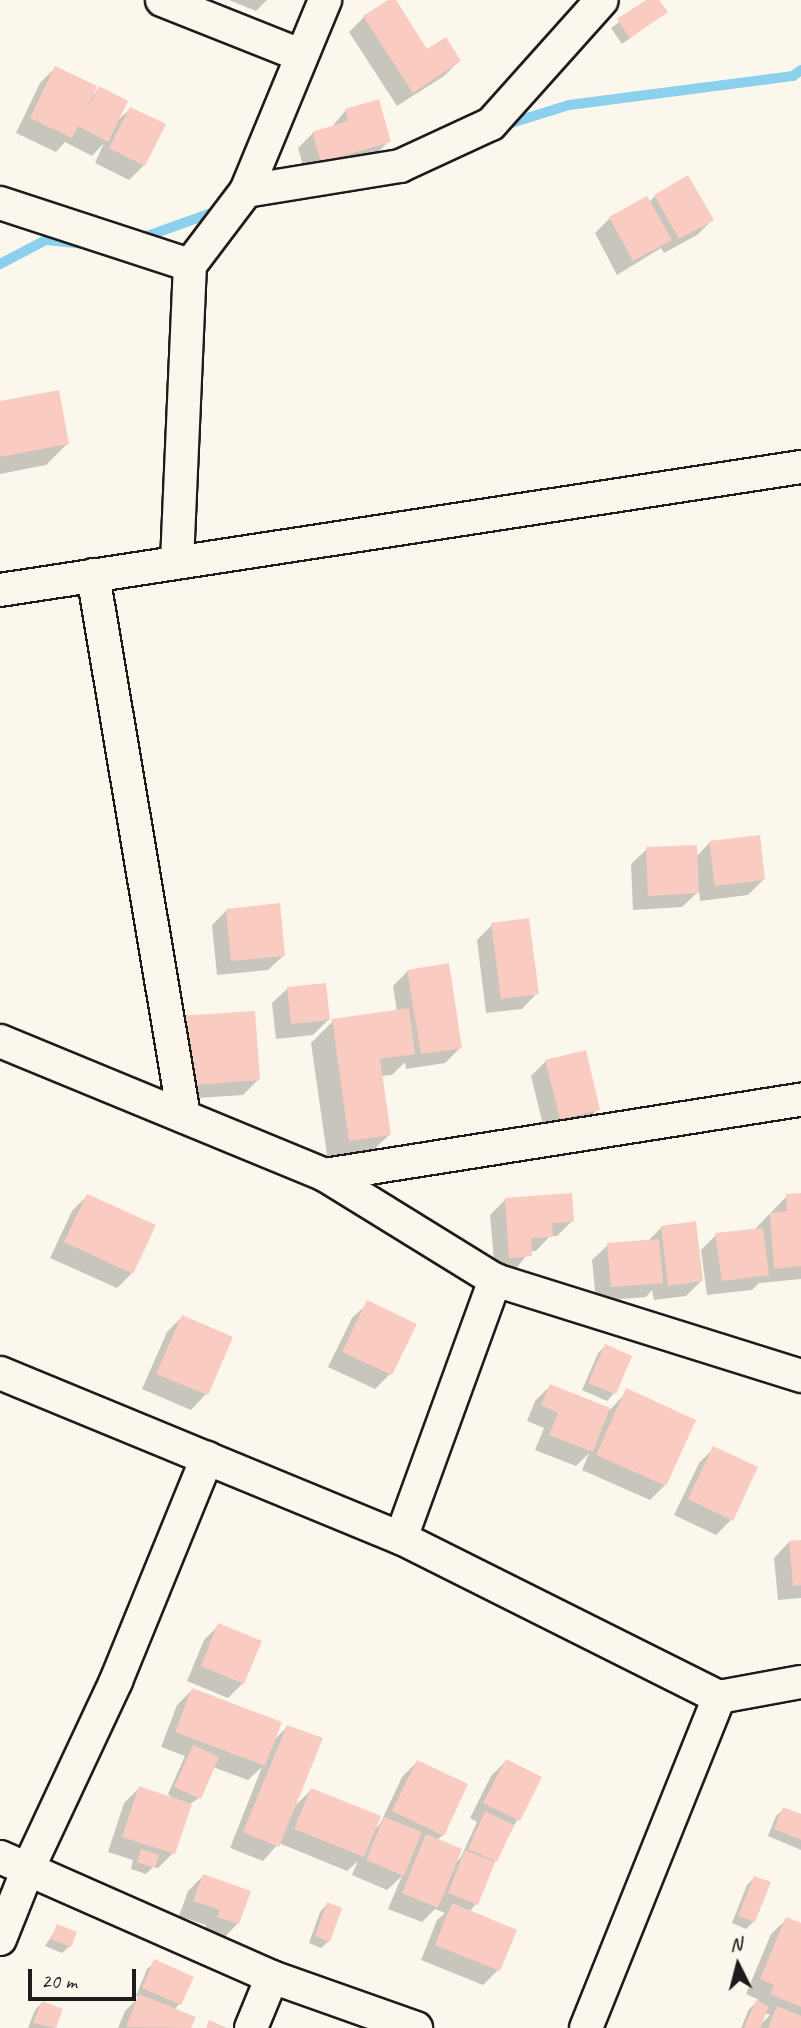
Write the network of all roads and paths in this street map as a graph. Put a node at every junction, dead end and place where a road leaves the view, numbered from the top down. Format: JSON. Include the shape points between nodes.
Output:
{"nodes":[{"id":1,"x":162,"y":0,"type":"edge"},
{"id":2,"x":325,"y":0,"type":"edge"},
{"id":3,"x":602,"y":0,"type":"edge"},
{"id":4,"x":300,"y":55,"type":"junction"},
{"id":5,"x":246,"y":191,"type":"junction"},
{"id":6,"x":0,"y":203,"type":"edge"},
{"id":7,"x":190,"y":265,"type":"junction"},
{"id":8,"x":801,"y":467,"type":"edge"},
{"id":9,"x":177,"y":562,"type":"junction"},
{"id":10,"x":93,"y":575,"type":"junction"},
{"id":11,"x":0,"y":590,"type":"edge"},
{"id":12,"x":0,"y":1041,"type":"edge"},
{"id":13,"x":801,"y":1100,"type":"edge"},
{"id":14,"x":184,"y":1116,"type":"junction"},
{"id":15,"x":325,"y":1175,"type":"junction"},
{"id":16,"x":495,"y":1280,"type":"junction"},
{"id":17,"x":0,"y":1373,"type":"edge"},
{"id":18,"x":801,"y":1376,"type":"edge"},
{"id":19,"x":207,"y":1458,"type":"junction"},
{"id":20,"x":401,"y":1538,"type":"junction"},
{"id":21,"x":801,"y":1682,"type":"edge"},
{"id":22,"x":719,"y":1697,"type":"junction"},
{"id":23,"x":0,"y":1857,"type":"edge"},
{"id":24,"x":29,"y":1870,"type":"junction"},
{"id":25,"x":0,"y":1939,"type":"edge"},
{"id":26,"x":272,"y":1977,"type":"junction"},
{"id":27,"x":251,"y":2028,"type":"edge"},
{"id":28,"x":416,"y":2028,"type":"edge"},
{"id":29,"x":586,"y":2028,"type":"edge"}],
"edges":[{"from":1,"to":4,"type":"street"},
{"from":2,"to":4,"type":"street"},
{"from":3,"to":5,"type":"street","via":[[491,124],[400,166]]},
{"from":4,"to":5,"type":"street"},
{"from":5,"to":7,"type":"street"},
{"from":6,"to":7,"type":"street"},
{"from":7,"to":9,"type":"street"},
{"from":8,"to":9,"type":"street"},
{"from":9,"to":10,"type":"street"},
{"from":10,"to":11,"type":"street"},
{"from":10,"to":14,"type":"street"},
{"from":12,"to":14,"type":"street"},
{"from":13,"to":15,"type":"street"},
{"from":14,"to":15,"type":"street"},
{"from":15,"to":16,"type":"street"},
{"from":16,"to":18,"type":"street"},
{"from":16,"to":20,"type":"street"},
{"from":17,"to":19,"type":"street"},
{"from":19,"to":20,"type":"street"},
{"from":19,"to":24,"type":"street","via":[[116,1681]]},
{"from":20,"to":22,"type":"street"},
{"from":21,"to":22,"type":"street"},
{"from":22,"to":29,"type":"street"},
{"from":23,"to":24,"type":"street"},
{"from":24,"to":25,"type":"street"},
{"from":24,"to":26,"type":"street"},
{"from":26,"to":27,"type":"street"},
{"from":26,"to":28,"type":"street"}]}
